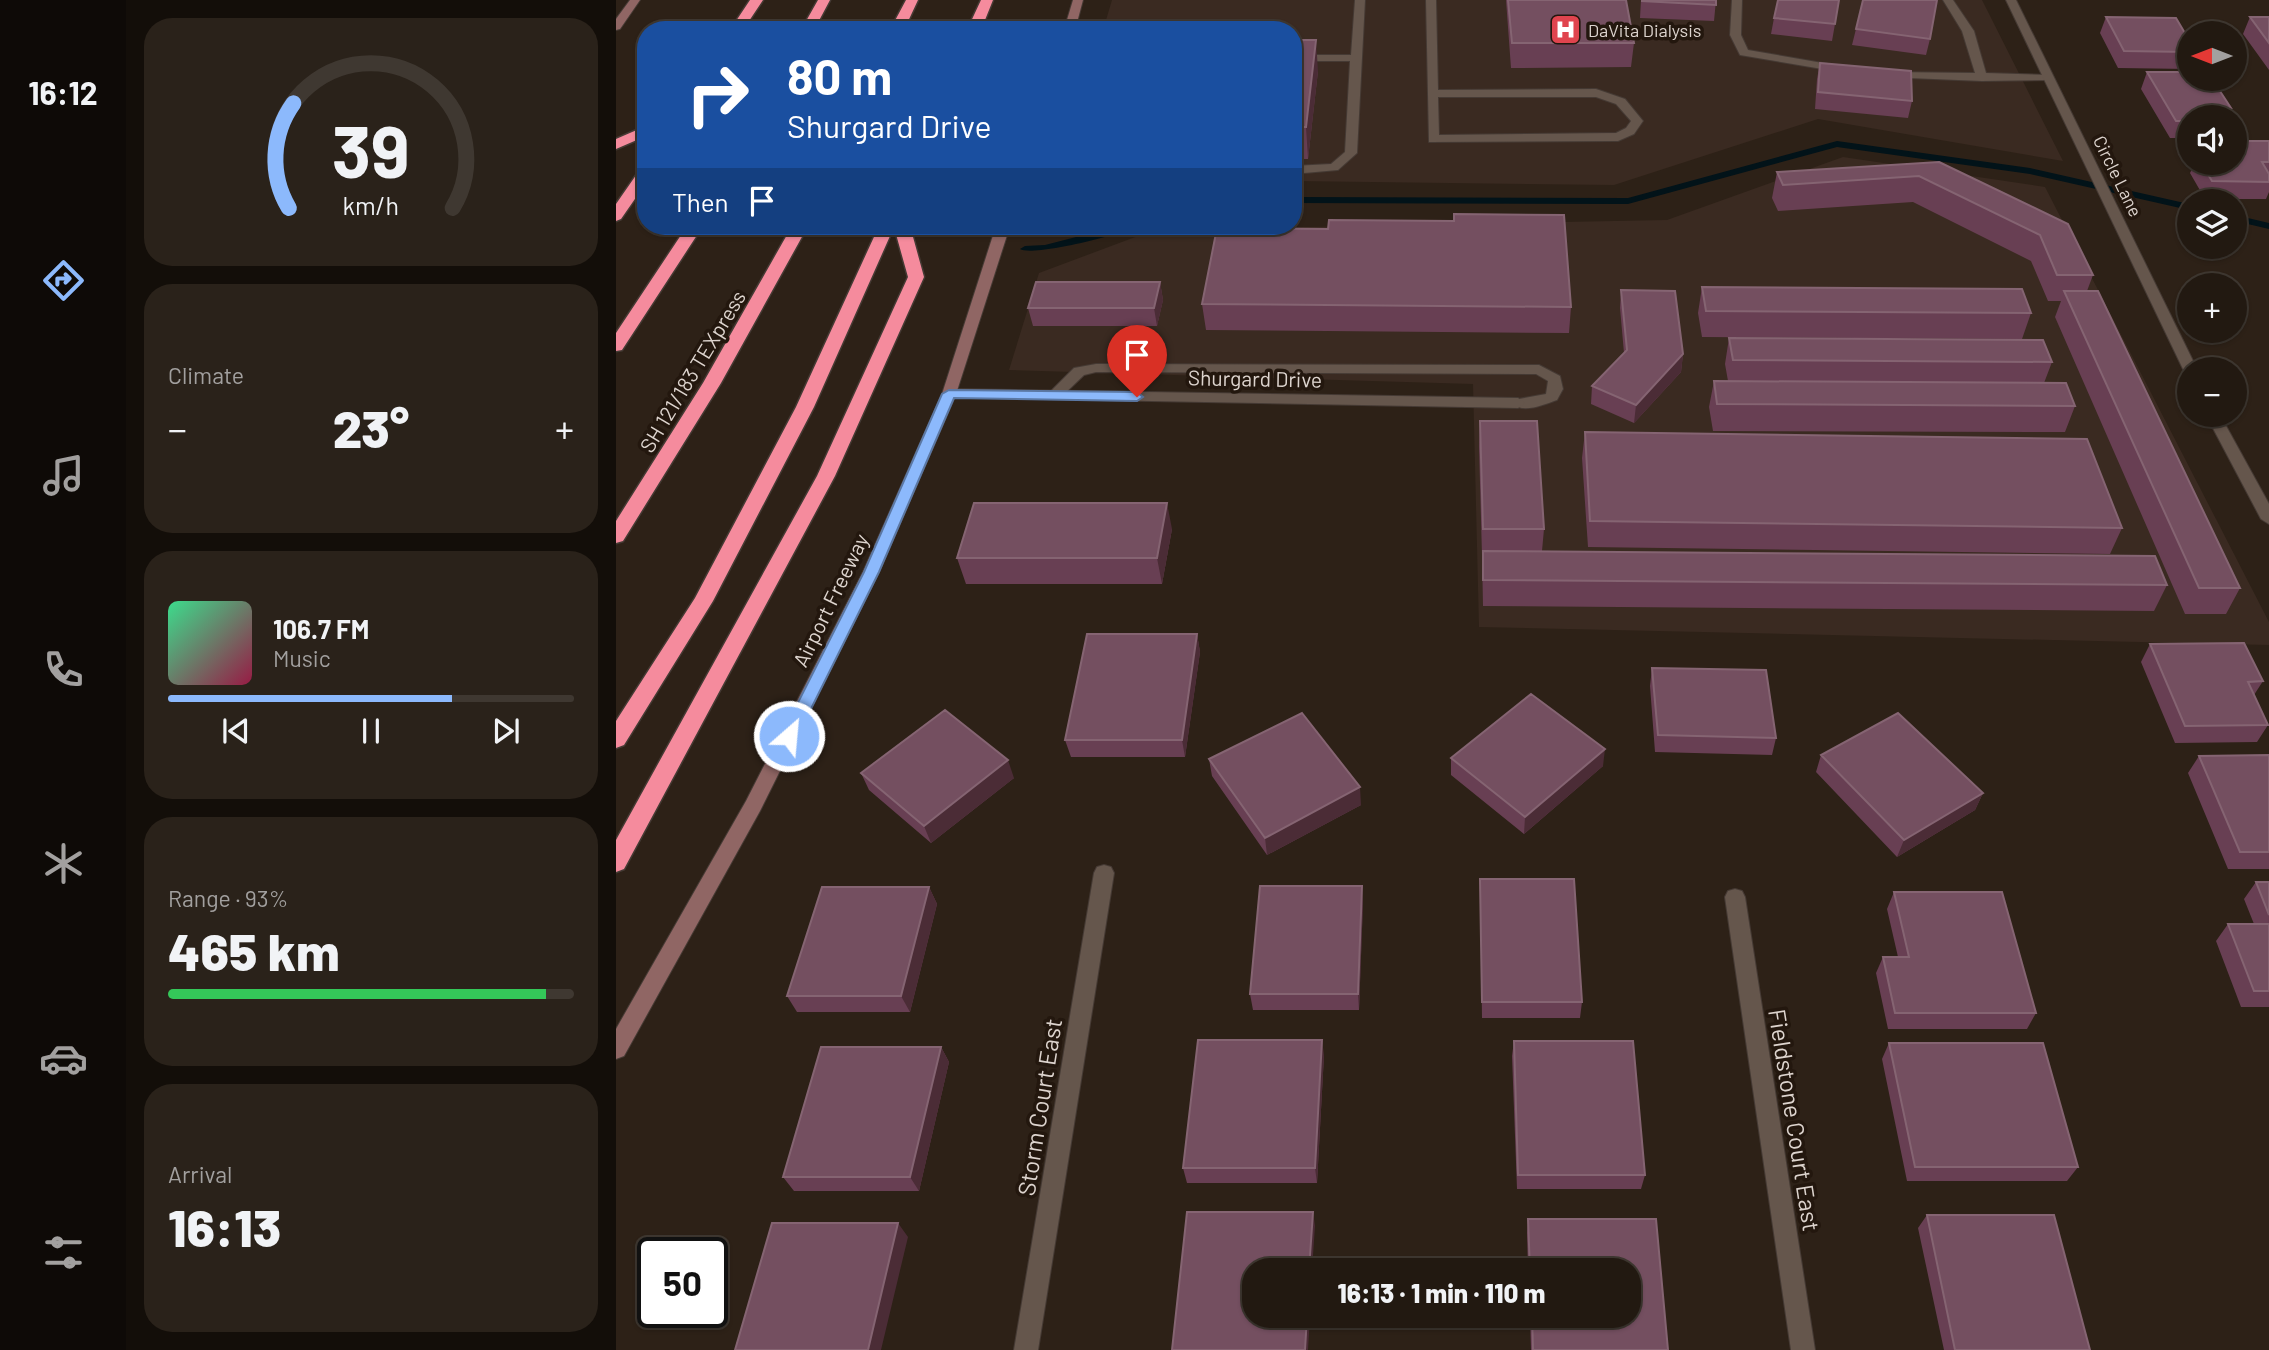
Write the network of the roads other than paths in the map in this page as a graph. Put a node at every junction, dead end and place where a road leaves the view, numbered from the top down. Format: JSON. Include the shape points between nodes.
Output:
{"nodes":[{"id":1,"x":635,"y":0,"type":"edge"},
{"id":2,"x":757,"y":0,"type":"edge"},
{"id":3,"x":824,"y":0,"type":"edge"},
{"id":4,"x":912,"y":0,"type":"edge"},
{"id":5,"x":987,"y":0,"type":"edge"},
{"id":6,"x":1078,"y":0,"type":"edge"},
{"id":7,"x":1360,"y":0,"type":"edge"},
{"id":8,"x":1431,"y":0,"type":"edge"},
{"id":9,"x":1737,"y":0,"type":"edge"},
{"id":10,"x":1948,"y":0,"type":"edge"},
{"id":11,"x":2011,"y":0,"type":"edge"},
{"id":12,"x":742,"y":21,"type":"edge"},
{"id":13,"x":812,"y":21,"type":"edge"},
{"id":14,"x":902,"y":21,"type":"edge"},
{"id":15,"x":978,"y":21,"type":"edge"},
{"id":16,"x":1072,"y":21,"type":"edge"},
{"id":17,"x":616,"y":27,"type":"edge"},
{"id":18,"x":1302,"y":58,"type":"edge"},
{"id":19,"x":1356,"y":58,"type":"junction"},
{"id":20,"x":1849,"y":70,"type":"edge"},
{"id":21,"x":1875,"y":73,"type":"edge"},
{"id":22,"x":1982,"y":78,"type":"junction"},
{"id":23,"x":2049,"y":78,"type":"junction"},
{"id":24,"x":1433,"y":94,"type":"junction"},
{"id":25,"x":637,"y":134,"type":"edge"},
{"id":26,"x":616,"y":145,"type":"edge"},
{"id":27,"x":1302,"y":169,"type":"edge"},
{"id":28,"x":637,"y":184,"type":"edge"},
{"id":29,"x":616,"y":216,"type":"edge"},
{"id":30,"x":689,"y":235,"type":"edge"},
{"id":31,"x":795,"y":235,"type":"edge"},
{"id":32,"x":883,"y":235,"type":"edge"},
{"id":33,"x":904,"y":235,"type":"edge"},
{"id":34,"x":1000,"y":235,"type":"edge"},
{"id":35,"x":616,"y":346,"type":"edge"},
{"id":36,"x":2184,"y":357,"type":"edge"},
{"id":37,"x":949,"y":394,"type":"junction"},
{"id":38,"x":1055,"y":395,"type":"junction"},
{"id":39,"x":2219,"y":427,"type":"edge"},
{"id":40,"x":2269,"y":519,"type":"edge"},
{"id":41,"x":616,"y":536,"type":"edge"},
{"id":42,"x":616,"y":739,"type":"edge"},
{"id":43,"x":616,"y":862,"type":"edge"},
{"id":44,"x":1104,"y":873,"type":"dead end"},
{"id":45,"x":1735,"y":897,"type":"dead end"},
{"id":46,"x":616,"y":1049,"type":"edge"},
{"id":47,"x":1026,"y":1350,"type":"edge"},
{"id":48,"x":1803,"y":1350,"type":"edge"}],
"edges":[{"from":1,"to":17,"type":"main road"},
{"from":2,"to":12,"type":"highway"},
{"from":3,"to":13,"type":"highway"},
{"from":4,"to":14,"type":"highway"},
{"from":5,"to":15,"type":"highway"},
{"from":6,"to":16,"type":"main road"},
{"from":7,"to":19,"type":"street"},
{"from":8,"to":24,"type":"street"},
{"from":9,"to":20,"type":"street","via":[[1734,22],[1744,54]]},
{"from":10,"to":22,"type":"street","via":[[1968,31]]},
{"from":11,"to":23,"type":"street","name":"Circle Lane"},
{"from":18,"to":19,"type":"street"},
{"from":19,"to":27,"type":"street","via":[[1351,153],[1334,167]]},
{"from":21,"to":22,"type":"street"},
{"from":22,"to":23,"type":"street"},
{"from":23,"to":36,"type":"street","name":"Circle Lane"},
{"from":24,"to":24,"type":"street","via":[[1433,139],[1618,137],[1637,121],[1619,99],[1595,93]]},
{"from":25,"to":26,"type":"highway"},
{"from":28,"to":29,"type":"highway"},
{"from":30,"to":35,"type":"highway"},
{"from":31,"to":41,"type":"highway","name":"SH 121/183 TEXpress","via":[[749,323]]},
{"from":32,"to":42,"type":"highway","via":[[805,407],[703,601]]},
{"from":33,"to":43,"type":"highway","via":[[916,277],[826,476]]},
{"from":34,"to":37,"type":"main road","name":"Airport Freeway"},
{"from":37,"to":38,"type":"street","name":"Shurgard Drive"},
{"from":37,"to":46,"type":"main road","name":"Airport Freeway","via":[[871,572],[753,806]]},
{"from":38,"to":38,"type":"street","name":"Shurgard Drive","via":[[1533,403],[1552,397],[1556,389],[1555,379],[1539,370],[1097,368],[1079,371]]},
{"from":39,"to":40,"type":"street"},
{"from":44,"to":47,"type":"street","name":"Storm Court East"},
{"from":45,"to":48,"type":"street","name":"Fieldstone Court East"}]}
